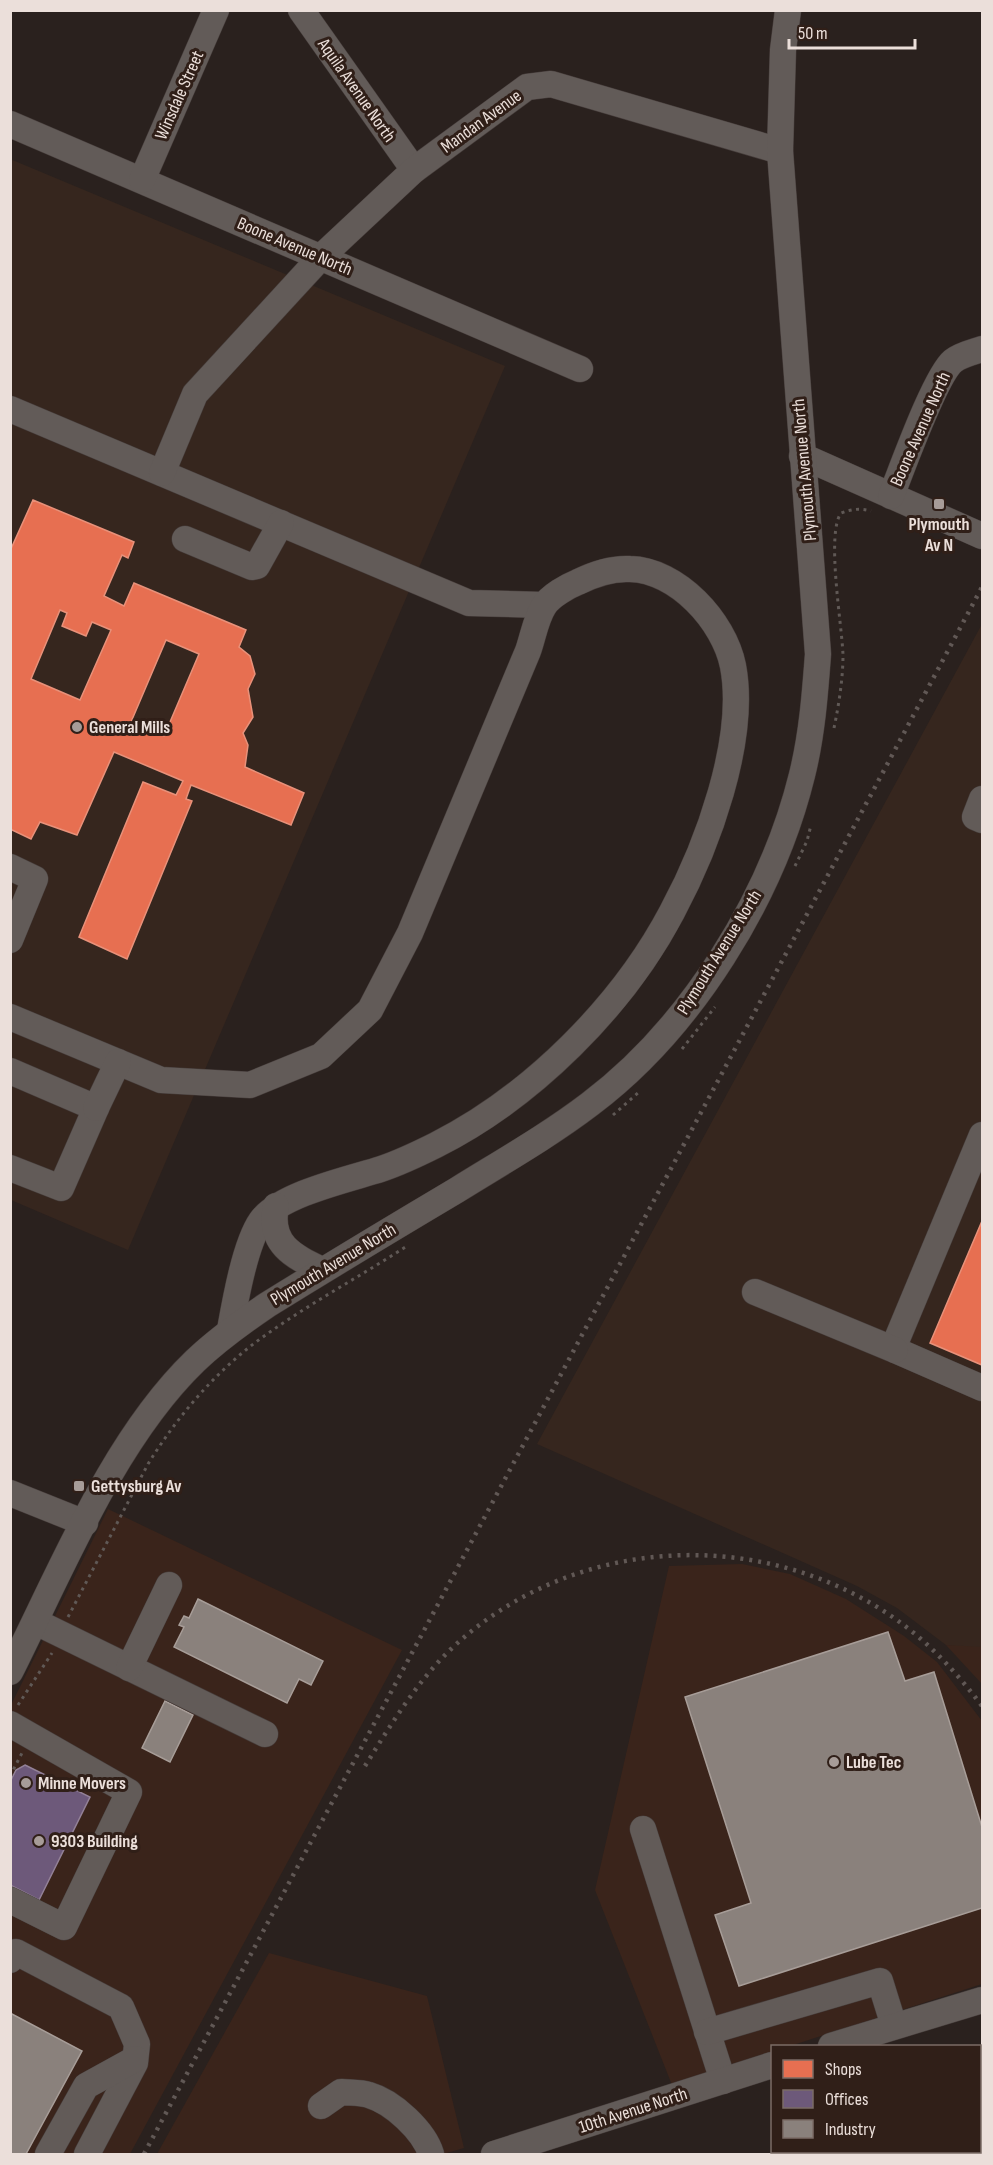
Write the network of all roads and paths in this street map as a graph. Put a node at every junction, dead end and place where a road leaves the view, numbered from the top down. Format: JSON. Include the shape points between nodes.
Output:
{"nodes":[{"id":1,"x":216,"y":10,"type":"edge"},
{"id":2,"x":301,"y":10,"type":"edge"},
{"id":3,"x":789,"y":10,"type":"edge"},
{"id":4,"x":10,"y":124,"type":"edge"},
{"id":5,"x":780,"y":151,"type":"junction"},
{"id":6,"x":414,"y":170,"type":"junction"},
{"id":7,"x":142,"y":180,"type":"junction"},
{"id":8,"x":321,"y":257,"type":"junction"},
{"id":9,"x":982,"y":349,"type":"edge"},
{"id":10,"x":580,"y":369,"type":"dead end"},
{"id":11,"x":10,"y":409,"type":"edge"},
{"id":12,"x":802,"y":456,"type":"junction"},
{"id":13,"x":162,"y":473,"type":"junction"},
{"id":14,"x":884,"y":504,"type":"junction"},
{"id":15,"x":281,"y":523,"type":"junction"},
{"id":16,"x":982,"y":536,"type":"edge"},
{"id":17,"x":185,"y":539,"type":"dead end"},
{"id":18,"x":836,"y":567,"type":"dead end"},
{"id":19,"x":544,"y":605,"type":"junction"},
{"id":20,"x":982,"y":799,"type":"edge"},
{"id":21,"x":982,"y":820,"type":"edge"},
{"id":22,"x":10,"y":867,"type":"edge"},
{"id":23,"x":10,"y":940,"type":"edge"},
{"id":24,"x":10,"y":1017,"type":"edge"},
{"id":25,"x":118,"y":1062,"type":"junction"},
{"id":26,"x":10,"y":1071,"type":"edge"},
{"id":27,"x":96,"y":1108,"type":"junction"},
{"id":28,"x":982,"y":1136,"type":"edge"},
{"id":29,"x":10,"y":1168,"type":"edge"},
{"id":30,"x":276,"y":1206,"type":"junction"},
{"id":31,"x":322,"y":1270,"type":"junction"},
{"id":32,"x":755,"y":1292,"type":"dead end"},
{"id":33,"x":230,"y":1330,"type":"junction"},
{"id":34,"x":895,"y":1350,"type":"junction"},
{"id":35,"x":982,"y":1388,"type":"edge"},
{"id":36,"x":10,"y":1492,"type":"edge"},
{"id":37,"x":85,"y":1523,"type":"junction"},
{"id":38,"x":169,"y":1585,"type":"dead end"},
{"id":39,"x":36,"y":1622,"type":"junction"},
{"id":40,"x":129,"y":1668,"type":"junction"},
{"id":41,"x":10,"y":1672,"type":"edge"},
{"id":42,"x":10,"y":1724,"type":"edge"},
{"id":43,"x":265,"y":1734,"type":"dead end"},
{"id":44,"x":643,"y":1829,"type":"dead end"},
{"id":45,"x":10,"y":1900,"type":"edge"},
{"id":46,"x":10,"y":1960,"type":"edge"},
{"id":47,"x":982,"y":2000,"type":"edge"},
{"id":48,"x":894,"y":2026,"type":"junction"},
{"id":49,"x":707,"y":2032,"type":"junction"},
{"id":50,"x":834,"y":2045,"type":"edge"},
{"id":51,"x":135,"y":2059,"type":"junction"},
{"id":52,"x":771,"y":2065,"type":"edge"},
{"id":53,"x":723,"y":2081,"type":"junction"},
{"id":54,"x":321,"y":2106,"type":"dead end"},
{"id":55,"x":48,"y":2154,"type":"edge"},
{"id":56,"x":87,"y":2154,"type":"edge"},
{"id":57,"x":431,"y":2154,"type":"edge"},
{"id":58,"x":494,"y":2154,"type":"edge"}],
"edges":[{"from":1,"to":7,"type":"street","name":"Winsdale Street"},
{"from":2,"to":6,"type":"street","name":"Aquila Avenue North"},
{"from":3,"to":5,"type":"street","name":"Plymouth Avenue North","via":[[783,50]]},
{"from":4,"to":7,"type":"street","name":"Boone Avenue North"},
{"from":5,"to":6,"type":"street","name":"Mandan Avenue","via":[[551,84],[527,87]]},
{"from":5,"to":12,"type":"street","name":"Plymouth Avenue North"},
{"from":6,"to":8,"type":"street","name":"Mandan Avenue"},
{"from":7,"to":8,"type":"street","name":"Boone Avenue North"},
{"from":8,"to":10,"type":"street","name":"Boone Avenue North"},
{"from":8,"to":13,"type":"street","name":"Mandan Avenue","via":[[195,394]]},
{"from":9,"to":14,"type":"street","name":"Boone Avenue North","via":[[954,359],[948,366]]},
{"from":11,"to":13,"type":"street"},
{"from":12,"to":14,"type":"street","name":"Boone Avenue North"},
{"from":12,"to":31,"type":"street","name":"Plymouth Avenue North","via":[[818,642],[813,717],[802,775],[782,837],[741,924],[677,1021],[592,1103],[544,1137]]},
{"from":13,"to":15,"type":"street"},
{"from":14,"to":16,"type":"street","name":"Boone Avenue North"},
{"from":14,"to":18,"type":"path","via":[[841,513],[836,524]]},
{"from":15,"to":17,"type":"street","via":[[257,566],[252,567]]},
{"from":15,"to":19,"type":"street","via":[[469,603]]},
{"from":19,"to":25,"type":"street","via":[[410,933],[370,1010],[321,1056],[250,1085],[161,1080]]},
{"from":19,"to":30,"type":"street","via":[[570,585],[597,573],[631,569],[666,578],[716,625],[732,662],[736,692],[731,747],[710,827],[672,913],[621,991],[569,1048],[502,1104],[437,1145]]},
{"from":20,"to":21,"type":"street","via":[[975,817]]},
{"from":22,"to":23,"type":"street","via":[[35,879]]},
{"from":24,"to":25,"type":"street"},
{"from":25,"to":27,"type":"street"},
{"from":26,"to":27,"type":"street"},
{"from":27,"to":29,"type":"street","via":[[61,1188]]},
{"from":28,"to":34,"type":"street"},
{"from":30,"to":31,"type":"street","via":[[273,1221],[280,1240],[291,1255]]},
{"from":30,"to":33,"type":"street","via":[[261,1221],[254,1238]]},
{"from":31,"to":33,"type":"street","name":"Plymouth Avenue North"},
{"from":32,"to":34,"type":"street"},
{"from":33,"to":37,"type":"street","name":"Plymouth Avenue North","via":[[195,1361],[141,1427]]},
{"from":34,"to":35,"type":"street"},
{"from":36,"to":37,"type":"street"},
{"from":37,"to":39,"type":"street","name":"Plymouth Avenue North"},
{"from":38,"to":40,"type":"street"},
{"from":39,"to":40,"type":"street"},
{"from":39,"to":41,"type":"street","name":"Plymouth Avenue North"},
{"from":40,"to":43,"type":"street"},
{"from":42,"to":45,"type":"street","via":[[129,1792],[64,1927]]},
{"from":44,"to":49,"type":"street"},
{"from":46,"to":51,"type":"street","via":[[16,1952],[121,2007],[137,2044]]},
{"from":47,"to":48,"type":"street"},
{"from":48,"to":49,"type":"street","via":[[880,1981]]},
{"from":48,"to":50,"type":"street"},
{"from":49,"to":53,"type":"street"},
{"from":51,"to":55,"type":"street","via":[[86,2086]]},
{"from":51,"to":56,"type":"street"},
{"from":52,"to":53,"type":"street","name":"10th Avenue North"},
{"from":53,"to":58,"type":"street","name":"10th Avenue North"},
{"from":54,"to":57,"type":"street","via":[[341,2092],[369,2095],[397,2111],[427,2142]]}]}
